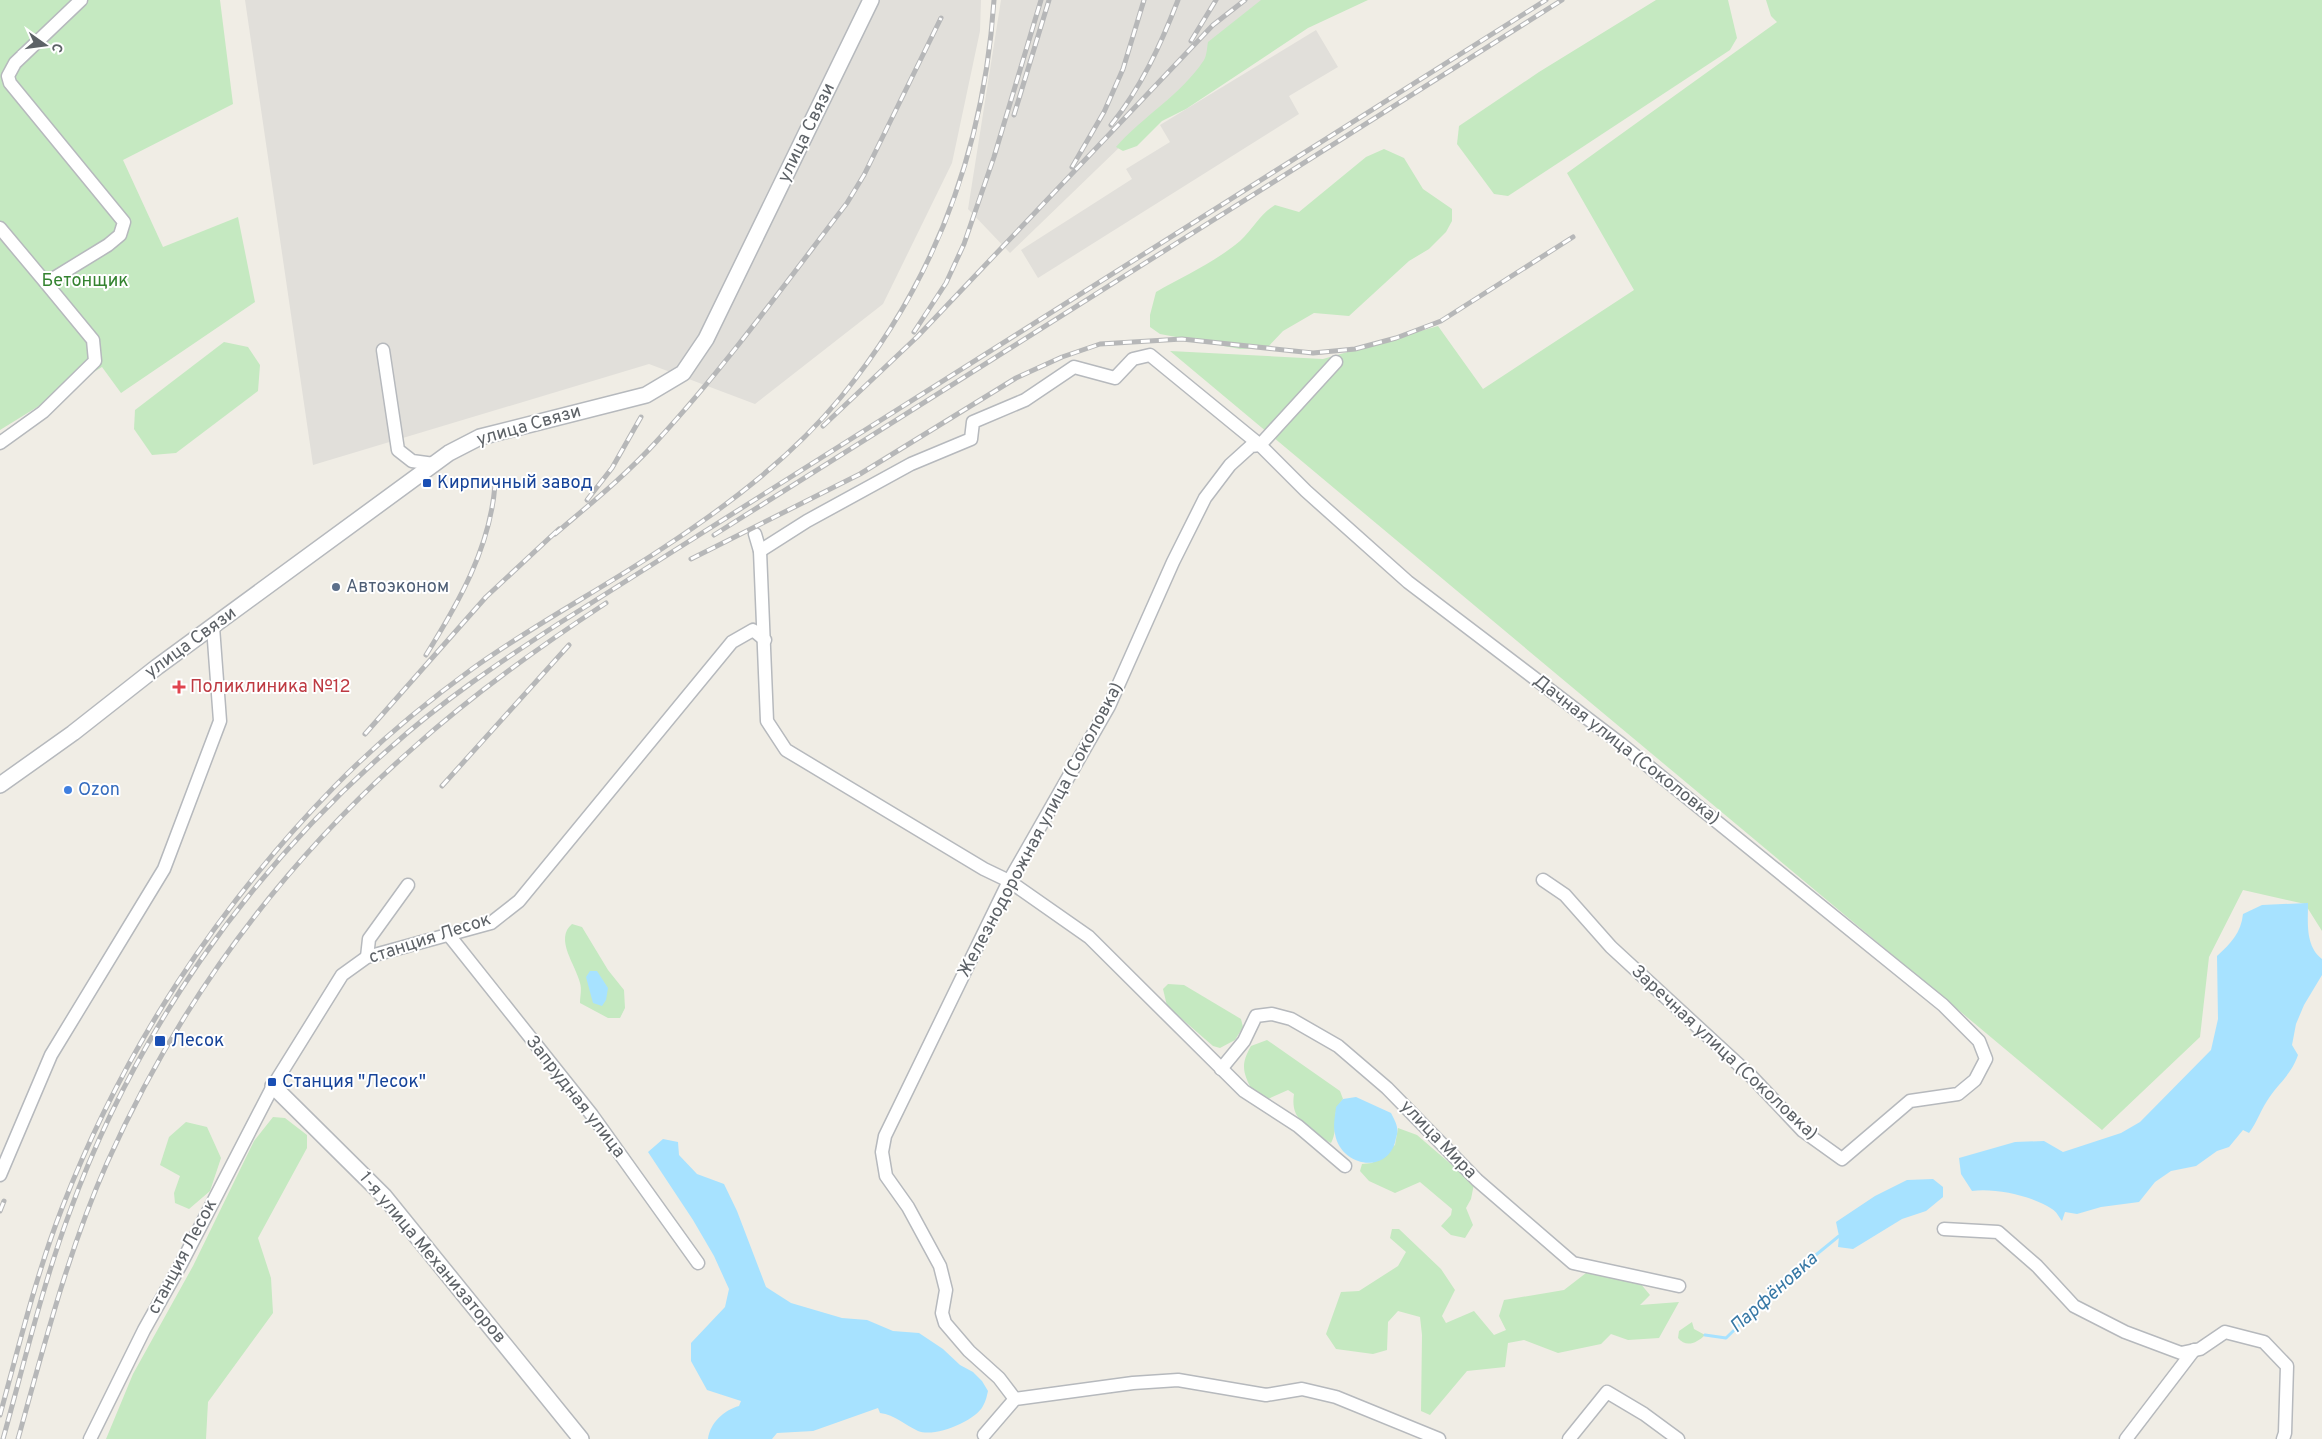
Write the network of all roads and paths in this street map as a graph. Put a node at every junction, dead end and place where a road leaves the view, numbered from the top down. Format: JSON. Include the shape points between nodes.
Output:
{"nodes":[{"id":1,"x":871,"y":0,"type":"edge"},
{"id":2,"x":76,"y":2,"type":"edge"},
{"id":3,"x":4,"y":72,"type":"edge"},
{"id":4,"x":0,"y":228,"type":"edge"},
{"id":5,"x":46,"y":283,"type":"junction"},
{"id":6,"x":383,"y":350,"type":"dead end"},
{"id":7,"x":1336,"y":362,"type":"dead end"},
{"id":8,"x":0,"y":443,"type":"edge"},
{"id":9,"x":1260,"y":445,"type":"junction"},
{"id":10,"x":434,"y":464,"type":"junction"},
{"id":11,"x":755,"y":534,"type":"dead end"},
{"id":12,"x":760,"y":551,"type":"junction"},
{"id":13,"x":212,"y":627,"type":"junction"},
{"id":14,"x":765,"y":640,"type":"junction"},
{"id":15,"x":0,"y":785,"type":"edge"},
{"id":16,"x":1543,"y":880,"type":"dead end"},
{"id":17,"x":1009,"y":881,"type":"junction"},
{"id":18,"x":408,"y":885,"type":"dead end"},
{"id":19,"x":448,"y":934,"type":"junction"},
{"id":20,"x":367,"y":957,"type":"junction"},
{"id":21,"x":1986,"y":1059,"type":"joint"},
{"id":22,"x":1221,"y":1069,"type":"junction"},
{"id":23,"x":273,"y":1086,"type":"junction"},
{"id":24,"x":1345,"y":1166,"type":"dead end"},
{"id":25,"x":0,"y":1175,"type":"edge"},
{"id":26,"x":1944,"y":1229,"type":"dead end"},
{"id":27,"x":698,"y":1263,"type":"dead end"},
{"id":28,"x":1679,"y":1286,"type":"dead end"},
{"id":29,"x":2194,"y":1350,"type":"junction"},
{"id":30,"x":1015,"y":1399,"type":"junction"},
{"id":31,"x":987,"y":1438,"type":"edge"},
{"id":32,"x":90,"y":1439,"type":"edge"},
{"id":33,"x":581,"y":1439,"type":"edge"},
{"id":34,"x":1439,"y":1439,"type":"edge"},
{"id":35,"x":1569,"y":1439,"type":"edge"},
{"id":36,"x":1678,"y":1439,"type":"edge"},
{"id":37,"x":2126,"y":1439,"type":"edge"},
{"id":38,"x":2283,"y":1439,"type":"edge"}],
"edges":[{"from":1,"to":10,"type":"street","name":"улица Связи","via":[[706,339],[683,372],[646,395],[480,437]]},
{"from":2,"to":3,"type":"street"},
{"from":3,"to":5,"type":"street","via":[[124,222],[120,235],[108,245]]},
{"from":4,"to":5,"type":"street"},
{"from":5,"to":8,"type":"street","via":[[93,340],[95,361],[43,412]]},
{"from":6,"to":10,"type":"street","via":[[398,450],[412,461]]},
{"from":7,"to":9,"type":"street","name":"Железнодорожная улица (Соколовка)"},
{"from":9,"to":12,"type":"street","name":"Дачная улица (Соколовка)","via":[[1150,355],[1133,359],[1115,378],[1074,367],[1025,400],[973,422],[971,439],[911,464],[807,521]]},
{"from":9,"to":17,"type":"street","name":"Железнодорожная улица (Соколовка)","via":[[1251,446],[1230,465],[1205,498],[1172,562],[1109,706]]},
{"from":9,"to":21,"type":"street","name":"Дачная улица (Соколовка)","via":[[1306,491],[1408,582],[1621,744],[1943,1005],[1979,1041]]},
{"from":10,"to":13,"type":"street","name":"улица Связи"},
{"from":11,"to":12,"type":"street"},
{"from":12,"to":14,"type":"street"},
{"from":13,"to":15,"type":"street","name":"улица Связи"},
{"from":13,"to":25,"type":"street","via":[[220,721],[164,869],[51,1055]]},
{"from":14,"to":17,"type":"street","via":[[767,721],[786,750]]},
{"from":14,"to":19,"type":"street","name":"станция Лесок","via":[[753,630],[732,642],[519,901],[491,923]]},
{"from":16,"to":21,"type":"street","name":"Заречная улица (Соколовка)","via":[[1565,895],[1611,947],[1751,1076],[1803,1131],[1842,1159],[1910,1101],[1958,1094],[1975,1080]]},
{"from":17,"to":22,"type":"street","via":[[1089,937]]},
{"from":17,"to":30,"type":"street","name":"Железнодорожная улица (Соколовка)","via":[[894,1115],[882,1152],[886,1176],[940,1266],[946,1290],[942,1313],[945,1323]]},
{"from":18,"to":20,"type":"street","via":[[368,939]]},
{"from":19,"to":20,"type":"street","name":"станция Лесок"},
{"from":19,"to":27,"type":"street","name":"Запрудная улица","via":[[592,1116]]},
{"from":20,"to":23,"type":"street","name":"станция Лесок","via":[[342,975]]},
{"from":22,"to":24,"type":"street","via":[[1244,1090],[1298,1126]]},
{"from":22,"to":28,"type":"street","name":"улица Мира","via":[[1244,1041],[1256,1016],[1272,1014],[1291,1019],[1338,1046],[1387,1088],[1477,1180],[1573,1263]]},
{"from":23,"to":32,"type":"street","name":"станция Лесок"},
{"from":23,"to":33,"type":"street","name":"1-я улица Механизаторов","via":[[384,1196]]},
{"from":26,"to":29,"type":"street","via":[[1998,1232],[2037,1266],[2074,1306],[2125,1332],[2181,1353]]},
{"from":29,"to":37,"type":"street"},
{"from":29,"to":38,"type":"street","via":[[2225,1332],[2264,1342],[2286,1366]]},
{"from":30,"to":31,"type":"street"},
{"from":30,"to":34,"type":"street","via":[[1178,1380],[1266,1394],[1302,1389],[1336,1397]]},
{"from":35,"to":36,"type":"street","via":[[1607,1392]]}]}
